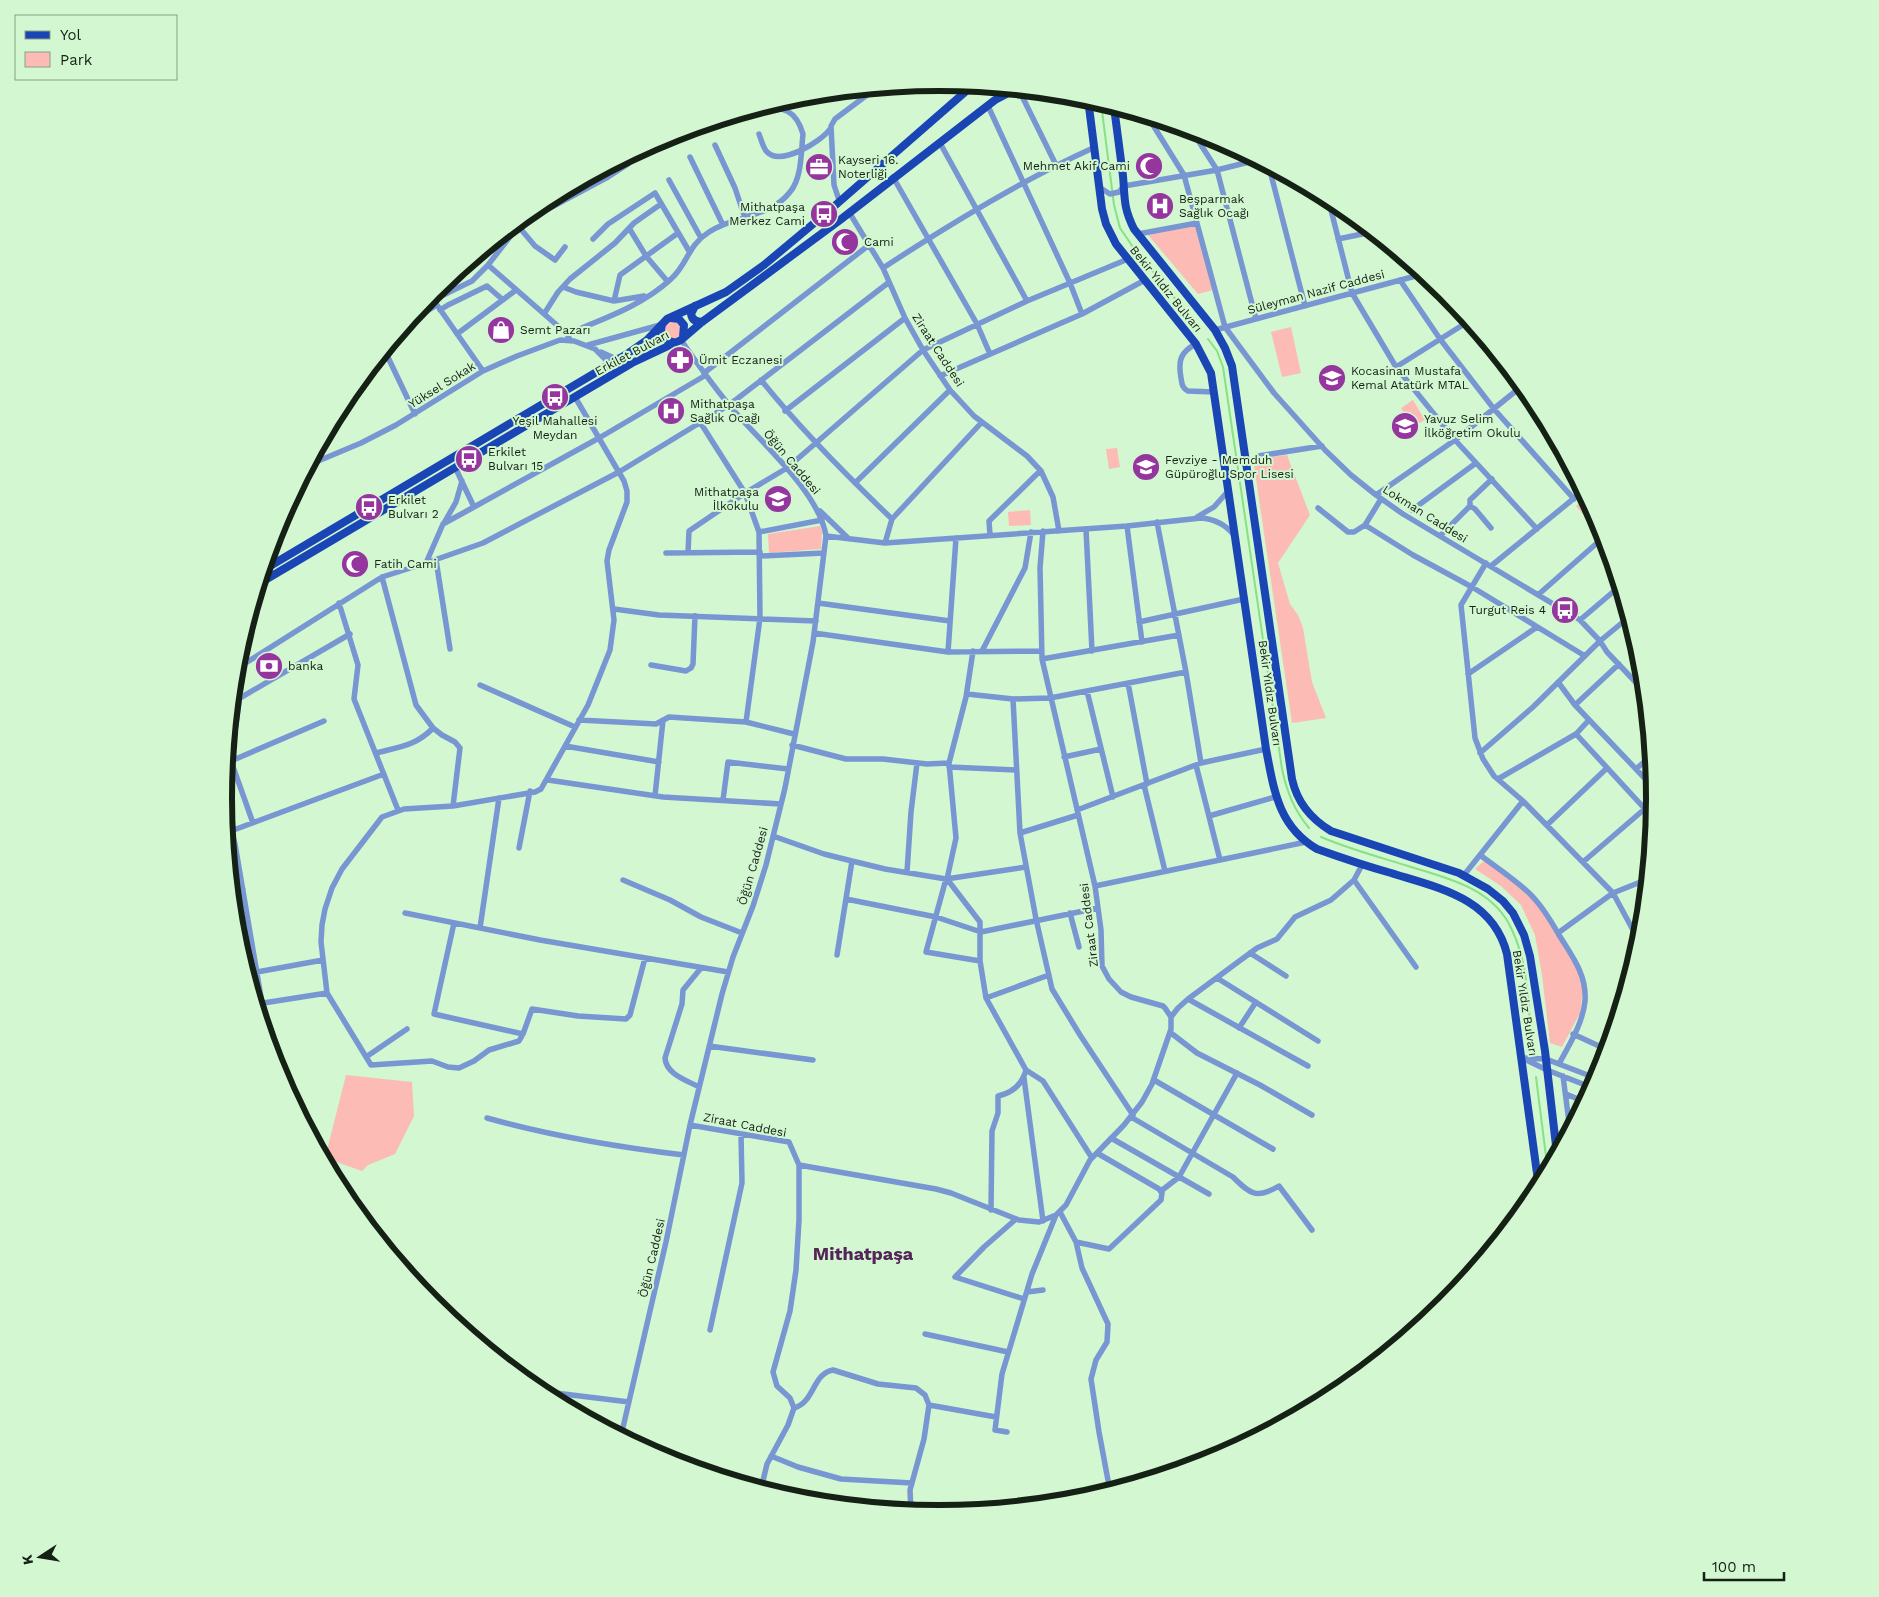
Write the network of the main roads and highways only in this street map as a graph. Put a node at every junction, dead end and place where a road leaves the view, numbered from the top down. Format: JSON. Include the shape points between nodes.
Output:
{"nodes":[{"id":1,"x":965,"y":92,"type":"edge"},
{"id":2,"x":1006,"y":95,"type":"edge"},
{"id":3,"x":1088,"y":107,"type":"edge"},
{"id":4,"x":1115,"y":113,"type":"edge"},
{"id":5,"x":695,"y":306,"type":"junction"},
{"id":6,"x":671,"y":318,"type":"junction"},
{"id":7,"x":702,"y":322,"type":"junction"},
{"id":8,"x":662,"y":325,"type":"junction"},
{"id":9,"x":679,"y":340,"type":"junction"},
{"id":10,"x":272,"y":565,"type":"edge"},
{"id":11,"x":268,"y":578,"type":"edge"},
{"id":12,"x":1556,"y":1145,"type":"edge"},
{"id":13,"x":1537,"y":1176,"type":"edge"}],
"edges":[{"from":1,"to":5,"type":"main road","name":"Erkilet Bulvarı","via":[[764,265],[726,292]]},
{"from":2,"to":7,"type":"main road","name":"Erkilet Bulvarı"},
{"from":3,"to":13,"type":"main road","name":"Bekir Yıldız Bulvarı","via":[[1106,224],[1116,244],[1196,344],[1211,373],[1275,797],[1286,819],[1306,842],[1318,849],[1452,893],[1475,906],[1490,920],[1501,936],[1507,954]]},
{"from":4,"to":12,"type":"main road","name":"Bekir Yıldız Bulvarı","via":[[1124,206],[1130,221],[1215,330],[1232,366],[1297,796],[1314,818],[1330,831],[1464,875],[1484,886],[1513,913],[1530,956]]},
{"from":5,"to":6,"type":"main road","name":"Erkilet Bulvarı"},
{"from":5,"to":7,"type":"main road","via":[[693,319]]},
{"from":6,"to":8,"type":"main road","name":"Erkilet Bulvarı"},
{"from":6,"to":9,"type":"main road","via":[[682,322],[685,329]]},
{"from":7,"to":9,"type":"main road","name":"Erkilet Bulvarı"},
{"from":8,"to":9,"type":"main road","via":[[663,337],[669,342]]},
{"from":8,"to":10,"type":"main road","name":"Erkilet Bulvarı","via":[[627,354]]},
{"from":9,"to":11,"type":"main road","name":"Erkilet Bulvarı","via":[[632,363]]}]}
